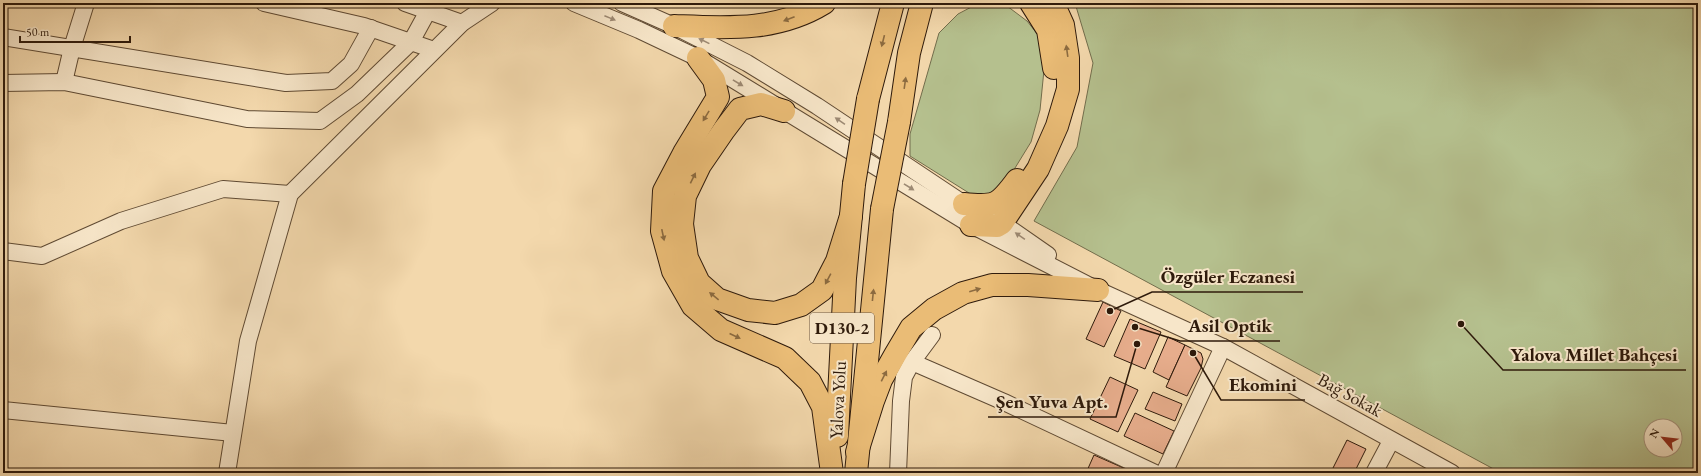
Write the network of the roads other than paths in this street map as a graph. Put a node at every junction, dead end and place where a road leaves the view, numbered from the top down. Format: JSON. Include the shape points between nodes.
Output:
{"nodes":[{"id":1,"x":86,"y":3,"type":"edge"},
{"id":2,"x":264,"y":3,"type":"edge"},
{"id":3,"x":404,"y":3,"type":"edge"},
{"id":4,"x":492,"y":3,"type":"edge"},
{"id":5,"x":574,"y":3,"type":"edge"},
{"id":6,"x":622,"y":3,"type":"edge"},
{"id":7,"x":824,"y":3,"type":"edge"},
{"id":8,"x":893,"y":3,"type":"edge"},
{"id":9,"x":922,"y":3,"type":"edge"},
{"id":10,"x":933,"y":3,"type":"edge"},
{"id":11,"x":1031,"y":3,"type":"edge"},
{"id":12,"x":1053,"y":3,"type":"edge"},
{"id":13,"x":428,"y":11,"type":"junction"},
{"id":14,"x":462,"y":23,"type":"junction"},
{"id":15,"x":674,"y":26,"type":"junction"},
{"id":16,"x":371,"y":28,"type":"junction"},
{"id":17,"x":3,"y":37,"type":"edge"},
{"id":18,"x":411,"y":42,"type":"junction"},
{"id":19,"x":72,"y":48,"type":"junction"},
{"id":20,"x":434,"y":50,"type":"junction"},
{"id":21,"x":909,"y":53,"type":"junction"},
{"id":22,"x":698,"y":58,"type":"junction"},
{"id":23,"x":64,"y":82,"type":"junction"},
{"id":24,"x":3,"y":83,"type":"edge"},
{"id":25,"x":784,"y":111,"type":"junction"},
{"id":26,"x":290,"y":194,"type":"junction"},
{"id":27,"x":964,"y":204,"type":"junction"},
{"id":28,"x":851,"y":216,"type":"junction"},
{"id":29,"x":1002,"y":223,"type":"junction"},
{"id":30,"x":971,"y":225,"type":"junction"},
{"id":31,"x":3,"y":251,"type":"edge"},
{"id":32,"x":1098,"y":290,"type":"junction"},
{"id":33,"x":932,"y":335,"type":"dead end"},
{"id":34,"x":1223,"y":347,"type":"junction"},
{"id":35,"x":912,"y":362,"type":"junction"},
{"id":36,"x":3,"y":410,"type":"edge"},
{"id":37,"x":233,"y":433,"type":"junction"},
{"id":38,"x":1391,"y":440,"type":"junction"},
{"id":39,"x":856,"y":462,"type":"edge"},
{"id":40,"x":228,"y":473,"type":"edge"},
{"id":41,"x":833,"y":473,"type":"edge"},
{"id":42,"x":898,"y":473,"type":"edge"},
{"id":43,"x":1155,"y":473,"type":"edge"},
{"id":44,"x":1164,"y":473,"type":"edge"},
{"id":45,"x":1374,"y":473,"type":"edge"},
{"id":46,"x":1452,"y":473,"type":"edge"}],
"edges":[{"from":1,"to":19,"type":"street"},
{"from":2,"to":16,"type":"street"},
{"from":3,"to":13,"type":"street"},
{"from":4,"to":14,"type":"street"},
{"from":5,"to":22,"type":"street","one_way":true},
{"from":6,"to":15,"type":"street"},
{"from":7,"to":15,"type":"highway","one_way":true,"via":[[774,24],[738,28]]},
{"from":8,"to":28,"type":"highway","name":"Yalova Yolu","number":"D130-2","one_way":true,"bridge":true,"via":[[868,99]]},
{"from":9,"to":21,"type":"highway","number":"D130-2"},
{"from":10,"to":21,"type":"highway"},
{"from":11,"to":27,"type":"highway","via":[[1048,30],[1056,85],[1041,139],[1005,197],[988,206]]},
{"from":29,"to":12,"type":"highway","one_way":true,"via":[[1038,169],[1057,126],[1068,89],[1068,58],[1063,24]]},
{"from":13,"to":14,"type":"street"},
{"from":13,"to":18,"type":"street"},
{"from":14,"to":20,"type":"street"},
{"from":27,"to":15,"type":"street","one_way":true,"via":[[817,106],[747,63]]},
{"from":16,"to":18,"type":"street"},
{"from":16,"to":19,"type":"street","via":[[351,64],[332,81],[286,83]]},
{"from":17,"to":19,"type":"street"},
{"from":18,"to":20,"type":"street"},
{"from":18,"to":23,"type":"street","via":[[357,94],[320,122],[247,119]]},
{"from":19,"to":23,"type":"street"},
{"from":20,"to":26,"type":"street"},
{"from":39,"to":21,"type":"highway","number":"D130-2","one_way":true,"bridge":true,"via":[[882,209]]},
{"from":22,"to":25,"type":"street","one_way":true},
{"from":22,"to":41,"type":"highway","one_way":true,"via":[[714,80],[718,97],[664,192],[662,231],[673,271],[693,306],[721,330],[785,358],[810,382],[823,407]]},
{"from":23,"to":24,"type":"street"},
{"from":28,"to":25,"type":"highway","one_way":true,"via":[[837,261],[822,290],[801,305],[775,313],[748,310],[717,299],[699,283],[687,258],[682,224],[685,196],[700,165],[740,109],[761,104]]},
{"from":25,"to":30,"type":"street","one_way":true},
{"from":26,"to":31,"type":"street","via":[[223,189],[121,221],[42,256]]},
{"from":26,"to":37,"type":"street","via":[[248,341]]},
{"from":27,"to":29,"type":"street"},
{"from":28,"to":41,"type":"highway","name":"Yalova Yolu","number":"D130-2"},
{"from":29,"to":30,"type":"highway","via":[[997,226]]},
{"from":32,"to":29,"type":"street","one_way":true},
{"from":30,"to":32,"type":"street"},
{"from":32,"to":34,"type":"street","name":"Bağ Sokak"},
{"from":39,"to":32,"type":"highway","one_way":true,"via":[[873,401],[892,360],[912,328],[934,310],[963,293],[992,285]]},
{"from":33,"to":35,"type":"street"},
{"from":34,"to":38,"type":"street","name":"Bağ Sokak"},
{"from":34,"to":44,"type":"street"},
{"from":35,"to":42,"type":"street","via":[[904,378],[901,401]]},
{"from":35,"to":43,"type":"street"},
{"from":36,"to":37,"type":"street"},
{"from":37,"to":40,"type":"street"},
{"from":38,"to":45,"type":"street"},
{"from":38,"to":46,"type":"street","name":"Bağ Sokak"}]}
